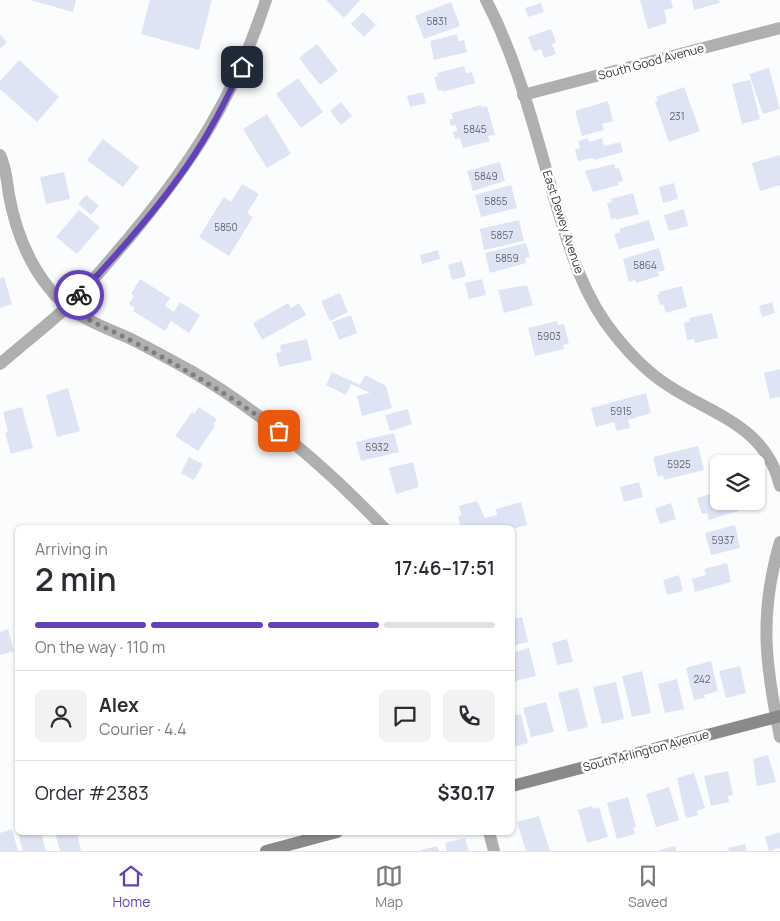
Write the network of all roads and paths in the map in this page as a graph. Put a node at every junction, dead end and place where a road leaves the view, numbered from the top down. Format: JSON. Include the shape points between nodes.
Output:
{"nodes":[{"id":1,"x":266,"y":0,"type":"edge"},
{"id":2,"x":486,"y":0,"type":"edge"},
{"id":3,"x":780,"y":28,"type":"edge"},
{"id":4,"x":523,"y":96,"type":"junction"},
{"id":5,"x":0,"y":155,"type":"edge"},
{"id":6,"x":66,"y":307,"type":"junction"},
{"id":7,"x":0,"y":364,"type":"edge"},
{"id":8,"x":780,"y":486,"type":"edge"},
{"id":9,"x":381,"y":525,"type":"edge"},
{"id":10,"x":780,"y":542,"type":"edge"},
{"id":11,"x":778,"y":717,"type":"edge"},
{"id":12,"x":780,"y":737,"type":"edge"},
{"id":13,"x":515,"y":785,"type":"edge"},
{"id":14,"x":326,"y":835,"type":"edge"},
{"id":15,"x":490,"y":835,"type":"edge"},
{"id":16,"x":266,"y":851,"type":"edge"},
{"id":17,"x":494,"y":851,"type":"edge"}],
"edges":[{"from":1,"to":6,"type":"street","via":[[242,67],[194,156],[145,219]]},
{"from":2,"to":4,"type":"street","name":"East Dewey Avenue","via":[[509,52]]},
{"from":3,"to":4,"type":"street","name":"South Good Avenue"},
{"from":4,"to":8,"type":"street","name":"East Dewey Avenue","via":[[575,265],[599,314],[623,345],[656,377],[737,424],[755,439],[772,465]]},
{"from":5,"to":6,"type":"street","via":[[16,226],[28,254],[48,287]]},
{"from":6,"to":7,"type":"street"},
{"from":6,"to":9,"type":"street","via":[[151,349],[236,400],[309,455]]},
{"from":10,"to":11,"type":"street","via":[[770,577],[765,615],[766,652]]},
{"from":11,"to":12,"type":"street"},
{"from":11,"to":13,"type":"main road","name":"South Arlington Avenue"},
{"from":14,"to":16,"type":"main road"},
{"from":15,"to":17,"type":"street"}]}
